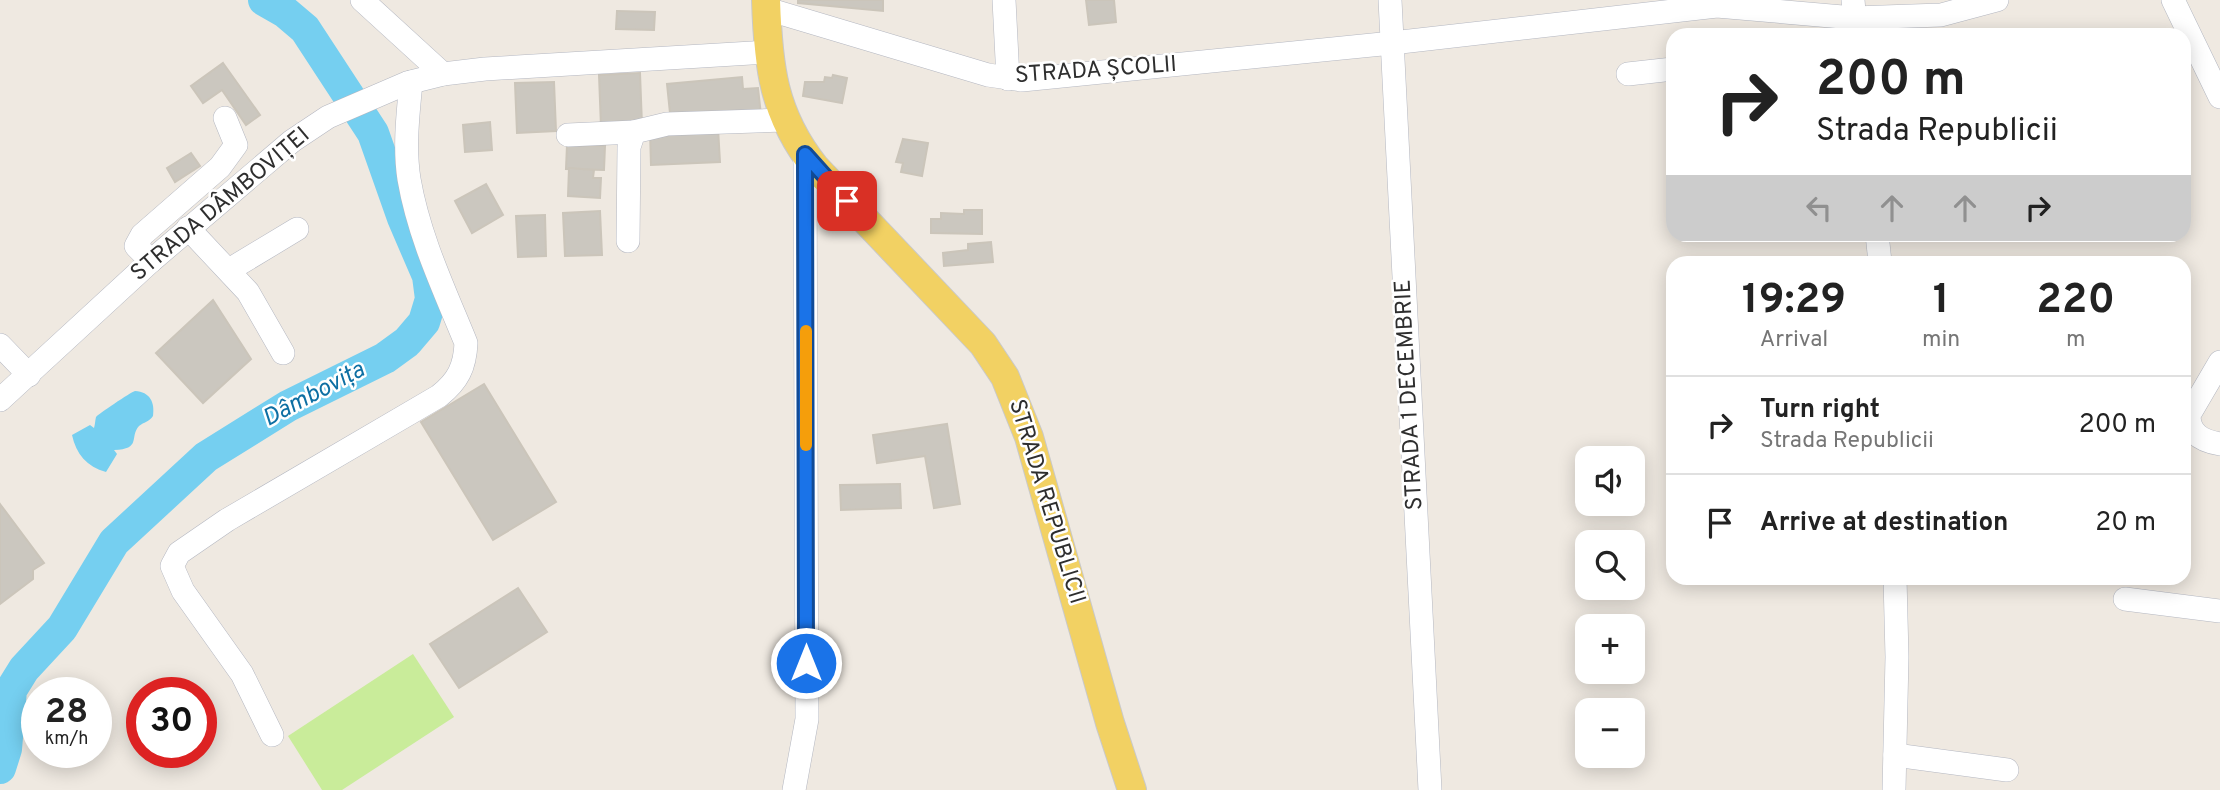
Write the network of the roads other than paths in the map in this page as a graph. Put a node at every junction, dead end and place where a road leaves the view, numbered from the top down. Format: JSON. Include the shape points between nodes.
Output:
{"nodes":[{"id":1,"x":1004,"y":0,"type":"edge"},
{"id":2,"x":1390,"y":0,"type":"edge"},
{"id":3,"x":1997,"y":0,"type":"edge"},
{"id":4,"x":2174,"y":0,"type":"edge"},
{"id":5,"x":373,"y":5,"type":"edge"},
{"id":6,"x":766,"y":5,"type":"edge"},
{"id":7,"x":1776,"y":6,"type":"edge"},
{"id":8,"x":1854,"y":18,"type":"edge"},
{"id":9,"x":2187,"y":28,"type":"edge"},
{"id":10,"x":2191,"y":36,"type":"edge"},
{"id":11,"x":1392,"y":43,"type":"junction"},
{"id":12,"x":769,"y":52,"type":"junction"},
{"id":13,"x":1666,"y":70,"type":"edge"},
{"id":14,"x":443,"y":74,"type":"junction"},
{"id":15,"x":1629,"y":74,"type":"dead end"},
{"id":16,"x":1008,"y":79,"type":"junction"},
{"id":17,"x":409,"y":82,"type":"junction"},
{"id":18,"x":2220,"y":97,"type":"edge"},
{"id":19,"x":225,"y":118,"type":"dead end"},
{"id":20,"x":785,"y":120,"type":"junction"},
{"id":21,"x":634,"y":132,"type":"junction"},
{"id":22,"x":568,"y":135,"type":"dead end"},
{"id":23,"x":805,"y":154,"type":"junction"},
{"id":24,"x":188,"y":228,"type":"junction"},
{"id":25,"x":297,"y":229,"type":"dead end"},
{"id":26,"x":628,"y":242,"type":"dead end"},
{"id":27,"x":151,"y":261,"type":"junction"},
{"id":28,"x":229,"y":270,"type":"junction"},
{"id":29,"x":0,"y":345,"type":"edge"},
{"id":30,"x":283,"y":353,"type":"dead end"},
{"id":31,"x":2220,"y":362,"type":"edge"},
{"id":32,"x":29,"y":375,"type":"junction"},
{"id":33,"x":0,"y":400,"type":"edge"},
{"id":34,"x":2191,"y":412,"type":"edge"},
{"id":35,"x":2191,"y":429,"type":"edge"},
{"id":36,"x":2220,"y":444,"type":"edge"},
{"id":37,"x":1895,"y":585,"type":"edge"},
{"id":38,"x":2124,"y":599,"type":"dead end"},
{"id":39,"x":2220,"y":611,"type":"edge"},
{"id":40,"x":272,"y":735,"type":"dead end"},
{"id":41,"x":1895,"y":755,"type":"junction"},
{"id":42,"x":2007,"y":770,"type":"dead end"},
{"id":43,"x":794,"y":790,"type":"edge"},
{"id":44,"x":1132,"y":790,"type":"edge"},
{"id":45,"x":1430,"y":790,"type":"edge"},
{"id":46,"x":1894,"y":790,"type":"edge"}],
"edges":[{"from":1,"to":16,"type":"street"},
{"from":2,"to":11,"type":"street","name":"STRADA 1 DECEMBRIE"},
{"from":3,"to":8,"type":"street","name":"STRADA ȘCOLII","via":[[1941,15]]},
{"from":4,"to":9,"type":"street"},
{"from":5,"to":14,"type":"street"},
{"from":6,"to":12,"type":"main road","name":"STRADA REPUBLICII"},
{"from":6,"to":16,"type":"street","name":"STRADA ȘCOLII"},
{"from":7,"to":8,"type":"street","name":"STRADA ȘCOLII"},
{"from":7,"to":11,"type":"street","name":"STRADA ȘCOLII","via":[[1717,6]]},
{"from":10,"to":18,"type":"street"},
{"from":11,"to":16,"type":"street","name":"STRADA ȘCOLII","via":[[1041,80]]},
{"from":11,"to":45,"type":"street","name":"STRADA 1 DECEMBRIE"},
{"from":12,"to":14,"type":"street","name":"STRADA DÂMBOVIȚEI","via":[[522,65]]},
{"from":12,"to":20,"type":"main road","name":"STRADA REPUBLICII"},
{"from":13,"to":15,"type":"street"},
{"from":14,"to":17,"type":"street","name":"STRADA DÂMBOVIȚEI"},
{"from":17,"to":24,"type":"street","name":"STRADA DÂMBOVIȚEI","via":[[328,117],[292,141]]},
{"from":17,"to":40,"type":"street","via":[[409,177],[423,240],[466,343],[466,361],[459,377],[439,396],[227,520],[180,553],[172,566],[183,591],[242,674]]},
{"from":19,"to":27,"type":"street","via":[[236,145],[220,167],[142,235],[136,246]]},
{"from":20,"to":21,"type":"street","via":[[667,124]]},
{"from":20,"to":23,"type":"main road","name":"STRADA REPUBLICII"},
{"from":21,"to":22,"type":"street"},
{"from":21,"to":26,"type":"street","via":[[629,148]]},
{"from":23,"to":43,"type":"street","via":[[807,719]]},
{"from":23,"to":44,"type":"main road","name":"STRADA REPUBLICII","via":[[983,344],[1005,377],[1029,437]]},
{"from":24,"to":27,"type":"street","name":"STRADA DÂMBOVIȚEI"},
{"from":24,"to":28,"type":"street"},
{"from":25,"to":28,"type":"street"},
{"from":27,"to":32,"type":"street","name":"STRADA DÂMBOVIȚEI"},
{"from":28,"to":30,"type":"street"},
{"from":29,"to":32,"type":"street"},
{"from":31,"to":34,"type":"street"},
{"from":32,"to":33,"type":"street","name":"STRADA DÂMBOVIȚEI"},
{"from":35,"to":36,"type":"street"},
{"from":37,"to":41,"type":"street"},
{"from":38,"to":39,"type":"street"},
{"from":41,"to":42,"type":"street"},
{"from":41,"to":46,"type":"street"}]}
